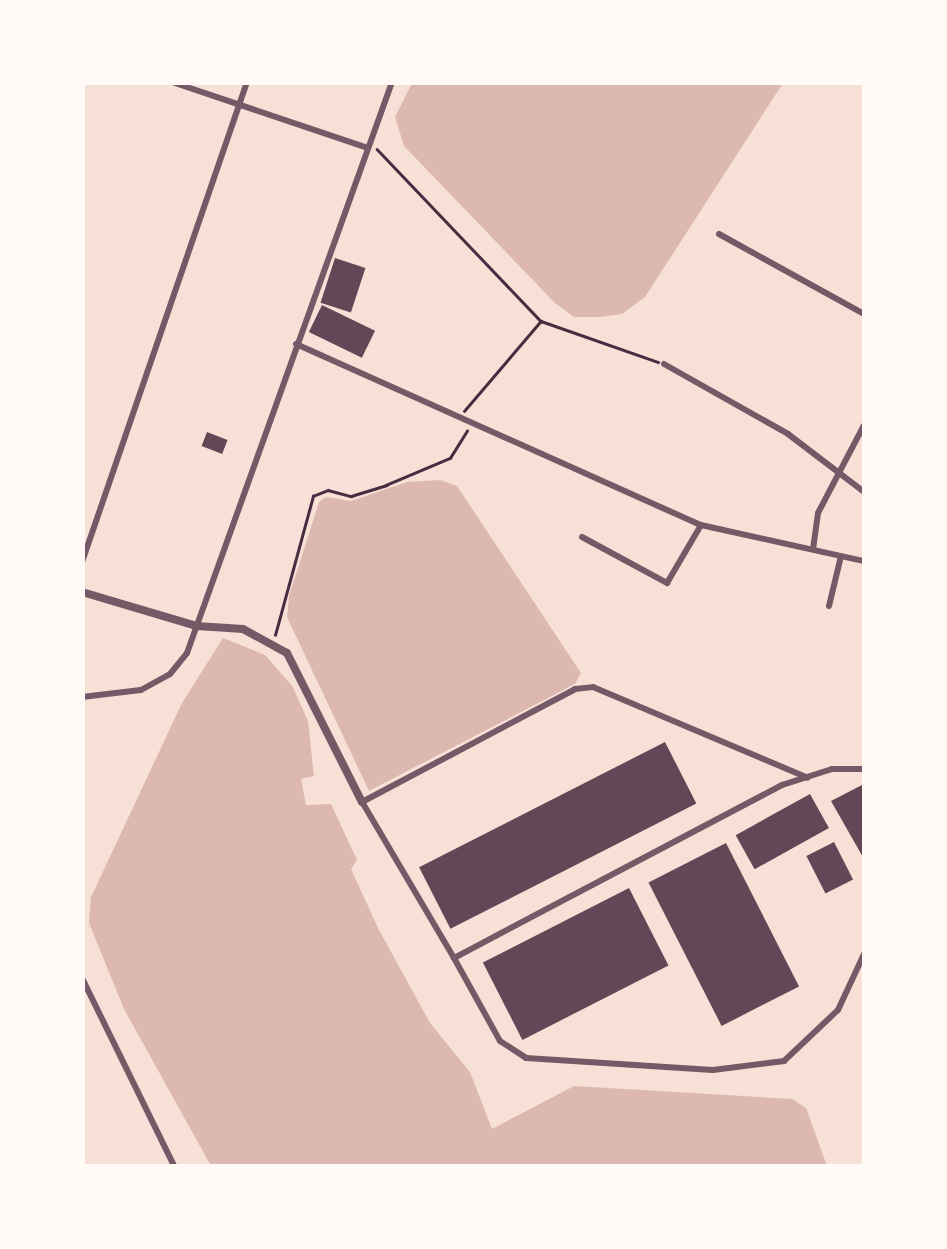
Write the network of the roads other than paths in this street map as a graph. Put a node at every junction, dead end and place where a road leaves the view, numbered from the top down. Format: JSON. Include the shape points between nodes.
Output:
{"nodes":[{"id":1,"x":172,"y":82,"type":"edge"},
{"id":2,"x":247,"y":82,"type":"edge"},
{"id":3,"x":392,"y":82,"type":"edge"},
{"id":4,"x":236,"y":107,"type":"junction"},
{"id":5,"x":365,"y":148,"type":"junction"},
{"id":6,"x":720,"y":234,"type":"dead end"},
{"id":7,"x":864,"y":314,"type":"edge"},
{"id":8,"x":296,"y":344,"type":"junction"},
{"id":9,"x":664,"y":364,"type":"road end"},
{"id":10,"x":864,"y":426,"type":"edge"},
{"id":11,"x":838,"y":474,"type":"junction"},
{"id":12,"x":864,"y":492,"type":"edge"},
{"id":13,"x":701,"y":524,"type":"junction"},
{"id":14,"x":582,"y":536,"type":"dead end"},
{"id":15,"x":813,"y":550,"type":"junction"},
{"id":16,"x":841,"y":556,"type":"junction"},
{"id":17,"x":83,"y":559,"type":"edge"},
{"id":18,"x":864,"y":561,"type":"edge"},
{"id":19,"x":82,"y":592,"type":"edge"},
{"id":20,"x":829,"y":606,"type":"dead end"},
{"id":21,"x":198,"y":626,"type":"junction"},
{"id":22,"x":82,"y":697,"type":"edge"},
{"id":23,"x":864,"y":769,"type":"edge"},
{"id":24,"x":808,"y":778,"type":"junction"},
{"id":25,"x":362,"y":802,"type":"junction"},
{"id":26,"x":864,"y":954,"type":"edge"},
{"id":27,"x":454,"y":958,"type":"junction"},
{"id":28,"x":82,"y":978,"type":"edge"},
{"id":29,"x":174,"y":1166,"type":"edge"}],
"edges":[{"from":1,"to":4,"type":"street"},
{"from":2,"to":4,"type":"street"},
{"from":3,"to":5,"type":"street"},
{"from":4,"to":5,"type":"street"},
{"from":4,"to":17,"type":"street"},
{"from":5,"to":8,"type":"street"},
{"from":6,"to":7,"type":"street"},
{"from":8,"to":13,"type":"street"},
{"from":8,"to":21,"type":"street"},
{"from":9,"to":11,"type":"street","via":[[788,434]]},
{"from":10,"to":11,"type":"street"},
{"from":11,"to":12,"type":"street"},
{"from":11,"to":15,"type":"street","via":[[818,513]]},
{"from":13,"to":14,"type":"street","via":[[667,584]]},
{"from":13,"to":15,"type":"street"},
{"from":15,"to":16,"type":"street"},
{"from":16,"to":18,"type":"street"},
{"from":16,"to":20,"type":"street"},
{"from":19,"to":21,"type":"street"},
{"from":21,"to":22,"type":"street","via":[[170,674],[141,690]]},
{"from":21,"to":25,"type":"street","via":[[243,630],[273,644],[300,670]]},
{"from":23,"to":24,"type":"street"},
{"from":24,"to":25,"type":"street","via":[[593,687],[576,689]]},
{"from":24,"to":27,"type":"street","via":[[757,796]]},
{"from":25,"to":27,"type":"street"},
{"from":26,"to":27,"type":"street","via":[[838,1010],[784,1061],[713,1070],[511,1052]]},
{"from":28,"to":29,"type":"street"}]}
